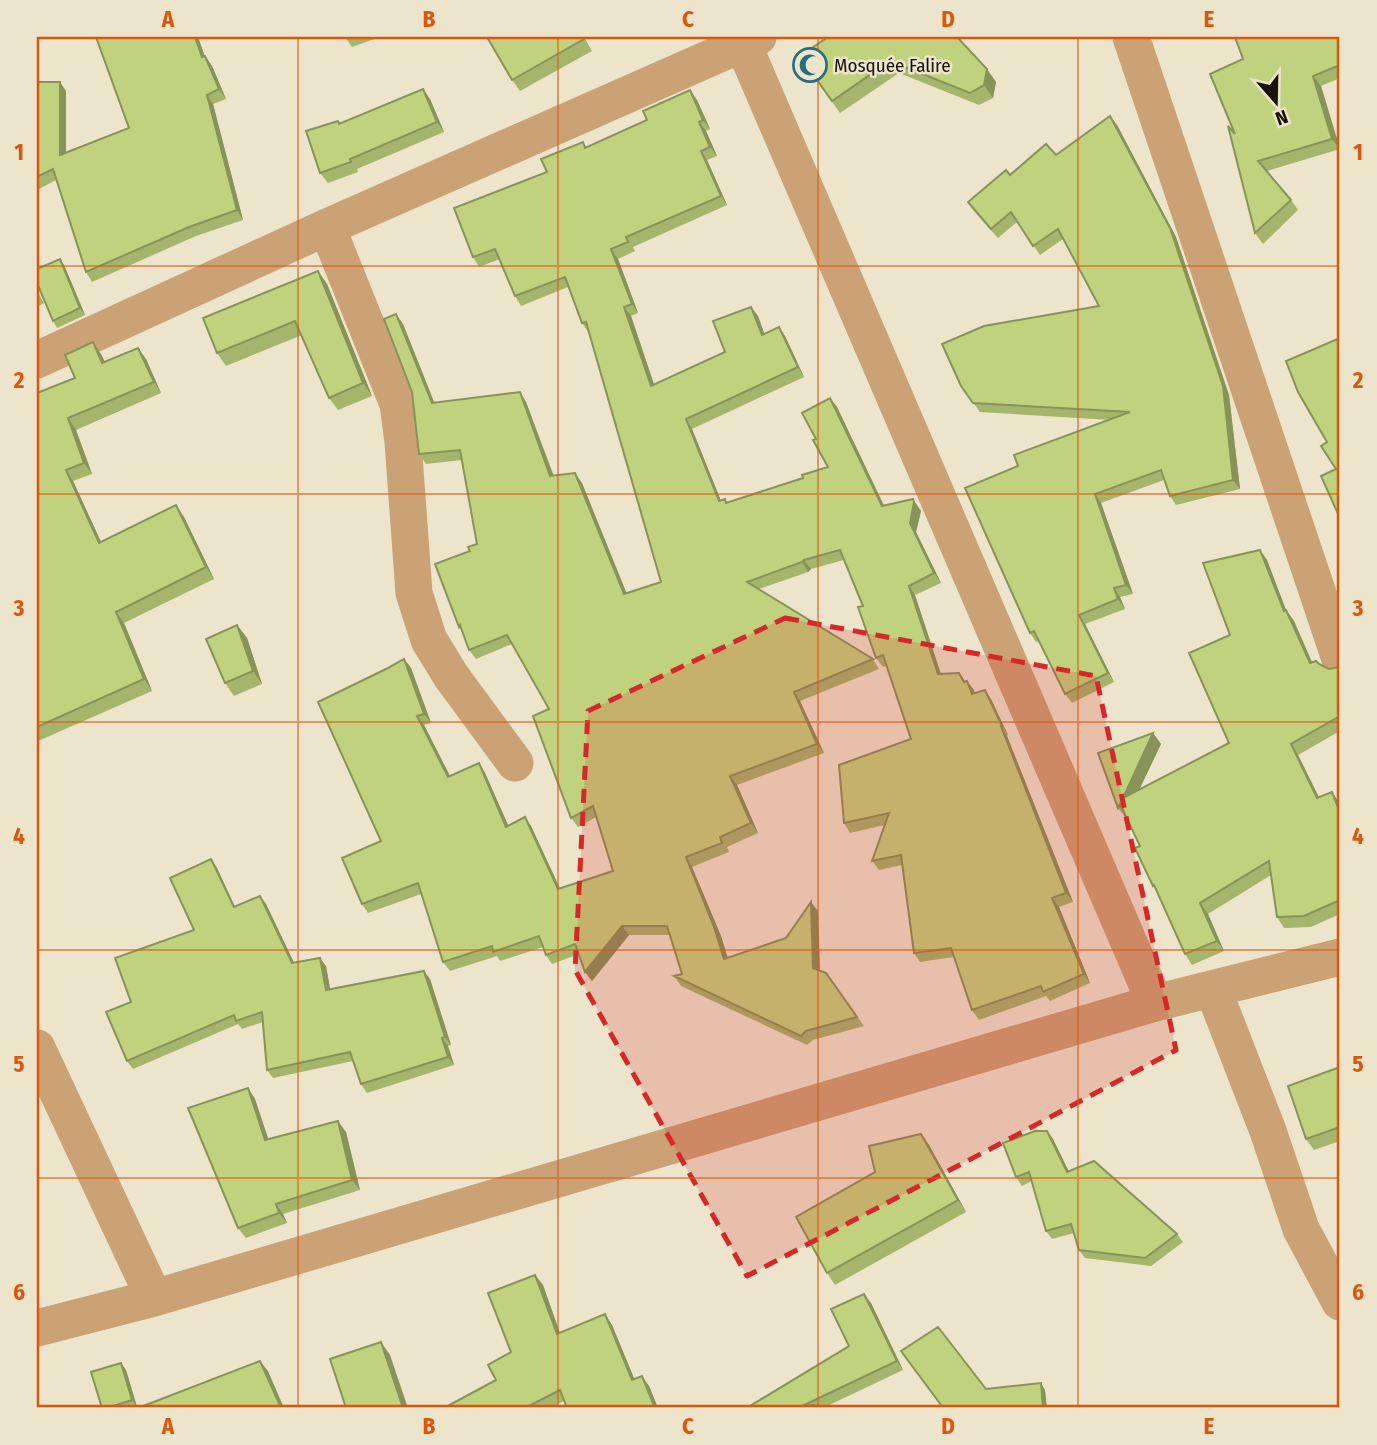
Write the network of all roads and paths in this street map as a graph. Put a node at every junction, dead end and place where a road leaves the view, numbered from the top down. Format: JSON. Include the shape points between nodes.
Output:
{"nodes":[{"id":1,"x":1131,"y":37,"type":"edge"},
{"id":2,"x":747,"y":39,"type":"edge"},
{"id":3,"x":327,"y":227,"type":"junction"},
{"id":4,"x":37,"y":360,"type":"edge"},
{"id":5,"x":1340,"y":659,"type":"edge"},
{"id":6,"x":514,"y":763,"type":"dead end"},
{"id":7,"x":1340,"y":957,"type":"edge"},
{"id":8,"x":1213,"y":989,"type":"junction"},
{"id":9,"x":1156,"y":1003,"type":"junction"},
{"id":10,"x":37,"y":1048,"type":"edge"},
{"id":11,"x":154,"y":1298,"type":"junction"},
{"id":12,"x":1340,"y":1302,"type":"edge"},
{"id":13,"x":37,"y":1328,"type":"edge"}],
"edges":[{"from":1,"to":5,"type":"street"},
{"from":2,"to":3,"type":"street"},
{"from":2,"to":9,"type":"street"},
{"from":3,"to":4,"type":"street"},
{"from":3,"to":6,"type":"street","via":[[398,404],[414,593],[429,640]]},
{"from":7,"to":8,"type":"street"},
{"from":8,"to":9,"type":"street"},
{"from":8,"to":12,"type":"street","via":[[1301,1229]]},
{"from":9,"to":11,"type":"street"},
{"from":10,"to":11,"type":"street"},
{"from":11,"to":13,"type":"street"}]}
